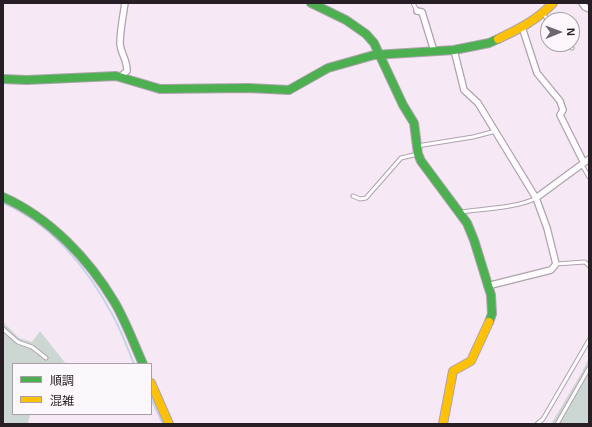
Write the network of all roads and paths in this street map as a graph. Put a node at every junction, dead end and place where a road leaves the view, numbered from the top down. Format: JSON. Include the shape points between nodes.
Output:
{"nodes":[{"id":1,"x":125,"y":3,"type":"edge"},
{"id":2,"x":311,"y":3,"type":"edge"},
{"id":3,"x":413,"y":3,"type":"edge"},
{"id":4,"x":554,"y":3,"type":"edge"},
{"id":5,"x":582,"y":3,"type":"edge"},
{"id":6,"x":589,"y":8,"type":"edge"},
{"id":7,"x":417,"y":11,"type":"joint"},
{"id":8,"x":549,"y":12,"type":"edge"},
{"id":9,"x":540,"y":20,"type":"edge"},
{"id":10,"x":522,"y":27,"type":"junction"},
{"id":11,"x":454,"y":50,"type":"junction"},
{"id":12,"x":434,"y":51,"type":"junction"},
{"id":13,"x":380,"y":54,"type":"junction"},
{"id":14,"x":121,"y":76,"type":"junction"},
{"id":15,"x":3,"y":79,"type":"edge"},
{"id":16,"x":496,"y":131,"type":"junction"},
{"id":17,"x":418,"y":150,"type":"junction"},
{"id":18,"x":585,"y":162,"type":"edge"},
{"id":19,"x":589,"y":177,"type":"edge"},
{"id":20,"x":352,"y":196,"type":"dead end"},
{"id":21,"x":3,"y":197,"type":"edge"},
{"id":22,"x":536,"y":198,"type":"junction"},
{"id":23,"x":460,"y":212,"type":"junction"},
{"id":24,"x":556,"y":264,"type":"junction"},
{"id":25,"x":589,"y":266,"type":"edge"},
{"id":26,"x":487,"y":286,"type":"junction"},
{"id":27,"x":3,"y":329,"type":"edge"},
{"id":28,"x":589,"y":340,"type":"edge"},
{"id":29,"x":46,"y":358,"type":"dead end"},
{"id":30,"x":143,"y":363,"type":"edge"},
{"id":31,"x":589,"y":368,"type":"edge"},
{"id":32,"x":152,"y":386,"type":"edge"},
{"id":33,"x":169,"y":424,"type":"edge"},
{"id":34,"x":443,"y":424,"type":"edge"},
{"id":35,"x":537,"y":424,"type":"edge"},
{"id":36,"x":557,"y":424,"type":"edge"}],
"edges":[{"from":1,"to":14,"type":"street","via":[[120,45],[127,63],[127,71]]},
{"from":2,"to":13,"type":"street","via":[[356,26],[374,43]]},
{"from":3,"to":7,"type":"lane"},
{"from":4,"to":8,"type":"street"},
{"from":5,"to":6,"type":"street"},
{"from":7,"to":12,"type":"street","via":[[422,12]]},
{"from":9,"to":10,"type":"street"},
{"from":10,"to":11,"type":"street","via":[[489,43]]},
{"from":10,"to":18,"type":"street","via":[[537,73],[560,101],[563,110],[560,115]]},
{"from":11,"to":12,"type":"street"},
{"from":11,"to":16,"type":"street","via":[[464,90],[478,103]]},
{"from":12,"to":13,"type":"street"},
{"from":13,"to":14,"type":"street","via":[[328,68],[289,90],[160,89]]},
{"from":13,"to":17,"type":"street","via":[[403,105],[414,122]]},
{"from":14,"to":15,"type":"street"},
{"from":16,"to":17,"type":"lane"},
{"from":16,"to":22,"type":"street"},
{"from":17,"to":20,"type":"lane","via":[[401,158],[364,199]]},
{"from":17,"to":23,"type":"street","via":[[421,160]]},
{"from":18,"to":19,"type":"lane"},
{"from":18,"to":22,"type":"street"},
{"from":21,"to":30,"type":"street","via":[[39,217],[86,262],[114,301]]},
{"from":22,"to":23,"type":"lane","via":[[522,203]]},
{"from":22,"to":24,"type":"street"},
{"from":23,"to":26,"type":"street","via":[[471,230]]},
{"from":24,"to":25,"type":"lane","via":[[585,262]]},
{"from":24,"to":26,"type":"street","via":[[551,270]]},
{"from":26,"to":34,"type":"street","via":[[492,314],[471,361],[453,371]]},
{"from":27,"to":29,"type":"lane","via":[[18,342],[32,347]]},
{"from":28,"to":35,"type":"lane","via":[[543,419]]},
{"from":31,"to":36,"type":"lane"},
{"from":32,"to":33,"type":"street"}]}
